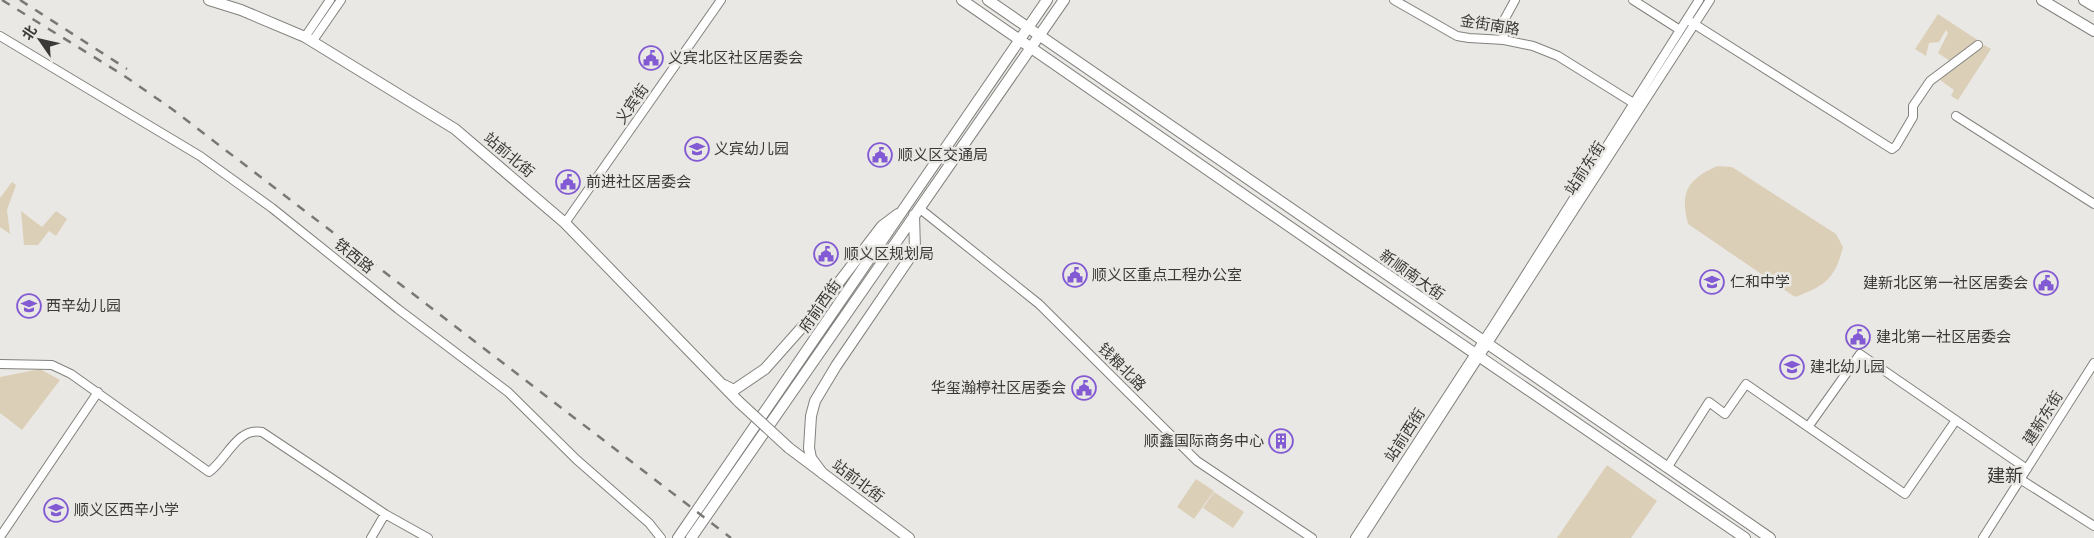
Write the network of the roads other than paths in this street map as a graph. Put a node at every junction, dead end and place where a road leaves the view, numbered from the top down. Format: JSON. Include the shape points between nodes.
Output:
{"nodes":[{"id":1,"x":209,"y":0,"type":"edge"},
{"id":2,"x":330,"y":0,"type":"edge"},
{"id":3,"x":341,"y":0,"type":"edge"},
{"id":4,"x":721,"y":0,"type":"edge"},
{"id":5,"x":962,"y":0,"type":"edge"},
{"id":6,"x":988,"y":0,"type":"edge"},
{"id":7,"x":1047,"y":0,"type":"edge"},
{"id":8,"x":1064,"y":0,"type":"edge"},
{"id":9,"x":1394,"y":0,"type":"edge"},
{"id":10,"x":1514,"y":0,"type":"edge"},
{"id":11,"x":1633,"y":0,"type":"edge"},
{"id":12,"x":1700,"y":0,"type":"edge"},
{"id":13,"x":1710,"y":0,"type":"edge"},
{"id":14,"x":2042,"y":0,"type":"edge"},
{"id":15,"x":2084,"y":0,"type":"edge"},
{"id":16,"x":2094,"y":6,"type":"edge"},
{"id":17,"x":1687,"y":20,"type":"junction"},
{"id":18,"x":1694,"y":24,"type":"junction"},
{"id":19,"x":1028,"y":28,"type":"junction"},
{"id":20,"x":1680,"y":30,"type":"junction"},
{"id":21,"x":2094,"y":31,"type":"edge"},
{"id":22,"x":0,"y":36,"type":"edge"},
{"id":23,"x":1039,"y":36,"type":"junction"},
{"id":24,"x":308,"y":40,"type":"junction"},
{"id":25,"x":1019,"y":40,"type":"junction"},
{"id":26,"x":1504,"y":40,"type":"junction"},
{"id":27,"x":1978,"y":45,"type":"dead end"},
{"id":28,"x":1030,"y":48,"type":"junction"},
{"id":29,"x":1635,"y":104,"type":"junction"},
{"id":30,"x":1956,"y":116,"type":"dead end"},
{"id":31,"x":2094,"y":204,"type":"edge"},
{"id":32,"x":905,"y":209,"type":"junction"},
{"id":33,"x":916,"y":212,"type":"junction"},
{"id":34,"x":565,"y":223,"type":"junction"},
{"id":35,"x":1481,"y":349,"type":"junction"},
{"id":36,"x":0,"y":364,"type":"edge"},
{"id":37,"x":2093,"y":367,"type":"edge"},
{"id":38,"x":722,"y":384,"type":"junction"},
{"id":39,"x":98,"y":392,"type":"junction"},
{"id":40,"x":1956,"y":420,"type":"junction"},
{"id":41,"x":1808,"y":427,"type":"junction"},
{"id":42,"x":1667,"y":468,"type":"junction"},
{"id":43,"x":2026,"y":469,"type":"junction"},
{"id":44,"x":823,"y":474,"type":"junction"},
{"id":45,"x":2020,"y":479,"type":"junction"},
{"id":46,"x":385,"y":514,"type":"junction"},
{"id":47,"x":2094,"y":526,"type":"edge"},
{"id":48,"x":0,"y":537,"type":"edge"},
{"id":49,"x":371,"y":538,"type":"edge"},
{"id":50,"x":428,"y":538,"type":"edge"},
{"id":51,"x":661,"y":538,"type":"edge"},
{"id":52,"x":678,"y":538,"type":"edge"},
{"id":53,"x":691,"y":538,"type":"edge"},
{"id":54,"x":909,"y":538,"type":"edge"},
{"id":55,"x":1312,"y":538,"type":"edge"},
{"id":56,"x":1355,"y":538,"type":"edge"},
{"id":57,"x":1362,"y":538,"type":"edge"},
{"id":58,"x":1744,"y":538,"type":"edge"},
{"id":59,"x":1770,"y":538,"type":"edge"},
{"id":60,"x":1983,"y":538,"type":"edge"}],
"edges":[{"from":1,"to":24,"type":"main road","name":"站前北街","via":[[242,10]]},
{"from":2,"to":24,"type":"street"},
{"from":3,"to":24,"type":"street"},
{"from":4,"to":34,"type":"street","name":"义宾街"},
{"from":5,"to":25,"type":"main road","name":"新顺南大街"},
{"from":6,"to":19,"type":"main road","name":"新顺南大街"},
{"from":7,"to":19,"type":"main road","name":"府前西街"},
{"from":8,"to":23,"type":"main road","name":"府前西街"},
{"from":9,"to":26,"type":"street","name":"金街南路","via":[[1457,36]]},
{"from":10,"to":26,"type":"street","via":[[1502,22]]},
{"from":11,"to":20,"type":"street"},
{"from":12,"to":17,"type":"street","name":"站前东街"},
{"from":13,"to":18,"type":"street","name":"站前东街"},
{"from":14,"to":21,"type":"main road"},
{"from":15,"to":16,"type":"main road"},
{"from":17,"to":18,"type":"street"},
{"from":17,"to":20,"type":"street","name":"站前东街"},
{"from":18,"to":27,"type":"street","via":[[1892,149],[1913,117],[1914,106],[1930,81]]},
{"from":18,"to":35,"type":"street","name":"站前东街"},
{"from":19,"to":23,"type":"main road","name":"新顺南大街"},
{"from":19,"to":25,"type":"main road","name":"府前西街"},
{"from":20,"to":29,"type":"street","name":"站前东街"},
{"from":22,"to":51,"type":"street","name":"铁西路","via":[[200,156],[272,208],[508,392],[577,460],[649,523]]},
{"from":23,"to":28,"type":"main road","name":"府前西街"},
{"from":23,"to":35,"type":"main road","name":"新顺南大街"},
{"from":24,"to":34,"type":"main road","name":"站前北街","via":[[455,129]]},
{"from":25,"to":28,"type":"main road","name":"新顺南大街"},
{"from":25,"to":32,"type":"main road","name":"府前西街"},
{"from":26,"to":29,"type":"street","name":"金街南路","via":[[1558,56]]},
{"from":28,"to":33,"type":"main road","name":"府前西街"},
{"from":28,"to":35,"type":"main road","name":"新顺南大街"},
{"from":29,"to":35,"type":"street","name":"站前东街"},
{"from":30,"to":31,"type":"street"},
{"from":32,"to":38,"type":"main road","via":[[882,226],[820,307],[765,369],[734,390]]},
{"from":32,"to":52,"type":"main road","name":"府前西街"},
{"from":33,"to":44,"type":"main road","via":[[915,250],[815,401],[811,421],[811,458]]},
{"from":33,"to":53,"type":"main road","name":"府前西街"},
{"from":33,"to":55,"type":"street","name":"钱粮北路","via":[[1038,304],[1197,461]]},
{"from":34,"to":38,"type":"main road","name":"站前北街"},
{"from":35,"to":42,"type":"main road","name":"新顺南大街"},
{"from":35,"to":56,"type":"street","name":"站前西街"},
{"from":35,"to":57,"type":"street","name":"站前西街"},
{"from":35,"to":58,"type":"main road","name":"新顺南大街"},
{"from":36,"to":39,"type":"street","via":[[52,365]]},
{"from":37,"to":43,"type":"street","name":"建新东街"},
{"from":38,"to":44,"type":"main road","name":"站前北街","bridge":true,"via":[[789,448]]},
{"from":39,"to":46,"type":"street","via":[[209,472],[218,466],[242,434],[253,430],[262,432]]},
{"from":39,"to":48,"type":"street"},
{"from":40,"to":41,"type":"street","via":[[1860,354]]},
{"from":40,"to":41,"type":"street","via":[[1905,494]]},
{"from":40,"to":43,"type":"street"},
{"from":41,"to":42,"type":"street","via":[[1746,384],[1725,414],[1709,402]]},
{"from":42,"to":59,"type":"main road","name":"新顺南大街"},
{"from":43,"to":45,"type":"street","name":"建新东街"},
{"from":44,"to":54,"type":"main road","name":"站前北街"},
{"from":45,"to":47,"type":"street"},
{"from":45,"to":60,"type":"street","name":"建新东街"},
{"from":46,"to":49,"type":"street"},
{"from":46,"to":50,"type":"street"}]}
